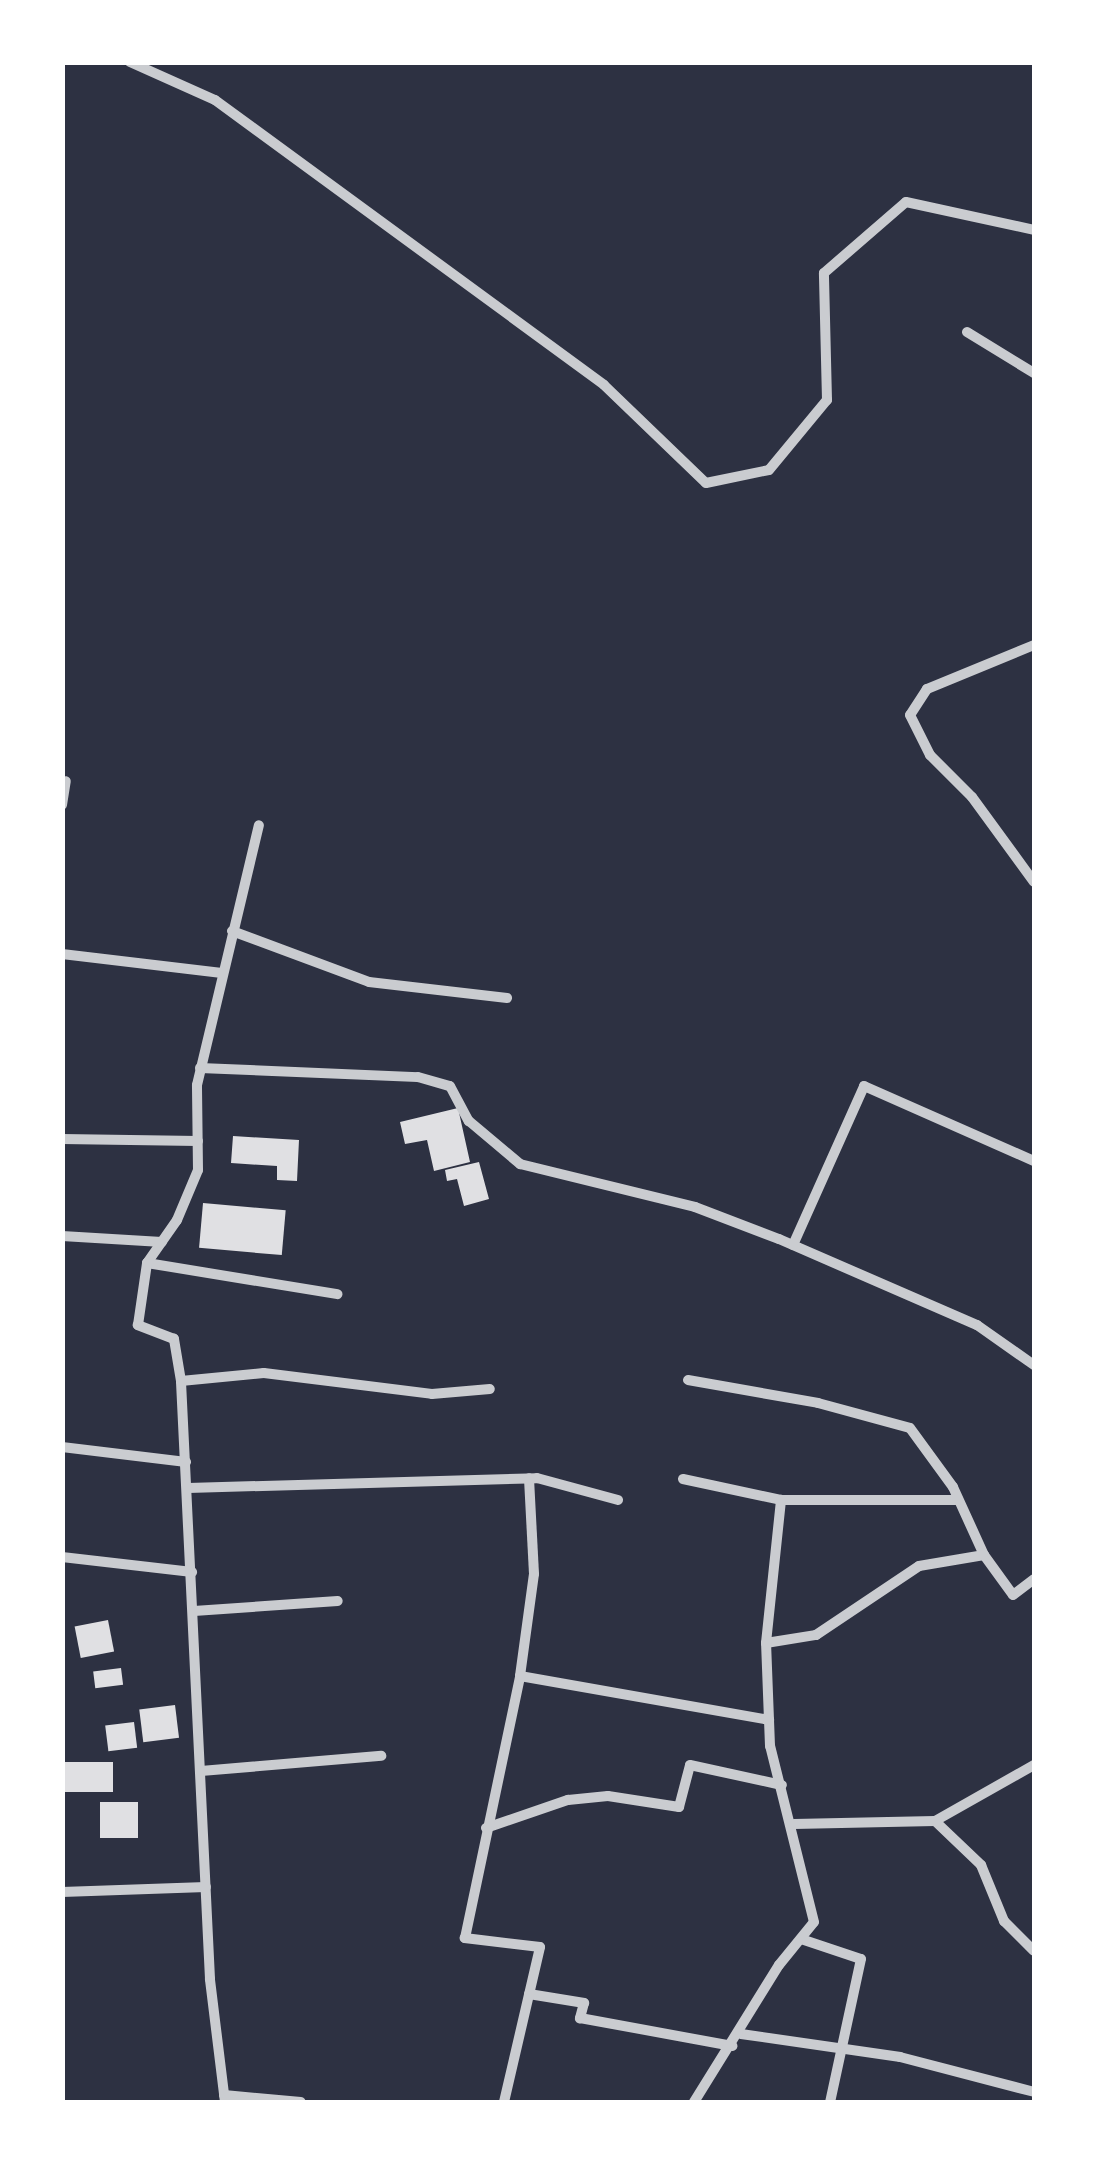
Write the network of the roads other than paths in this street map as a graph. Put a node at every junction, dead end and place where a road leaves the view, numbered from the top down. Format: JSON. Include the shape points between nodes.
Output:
{"nodes":[{"id":1,"x":130,"y":62,"type":"edge"},
{"id":2,"x":1034,"y":230,"type":"edge"},
{"id":3,"x":968,"y":332,"type":"dead end"},
{"id":4,"x":1034,"y":373,"type":"edge"},
{"id":5,"x":1034,"y":645,"type":"edge"},
{"id":6,"x":66,"y":781,"type":"dead end"},
{"id":7,"x":62,"y":805,"type":"edge"},
{"id":8,"x":259,"y":825,"type":"dead end"},
{"id":9,"x":1034,"y":882,"type":"edge"},
{"id":10,"x":232,"y":932,"type":"junction"},
{"id":11,"x":62,"y":954,"type":"edge"},
{"id":12,"x":222,"y":973,"type":"junction"},
{"id":13,"x":507,"y":998,"type":"dead end"},
{"id":14,"x":200,"y":1068,"type":"junction"},
{"id":15,"x":62,"y":1138,"type":"edge"},
{"id":16,"x":198,"y":1141,"type":"junction"},
{"id":17,"x":1034,"y":1161,"type":"edge"},
{"id":18,"x":62,"y":1236,"type":"edge"},
{"id":19,"x":162,"y":1242,"type":"junction"},
{"id":20,"x":794,"y":1245,"type":"junction"},
{"id":21,"x":146,"y":1264,"type":"junction"},
{"id":22,"x":337,"y":1294,"type":"dead end"},
{"id":23,"x":1034,"y":1365,"type":"edge"},
{"id":24,"x":688,"y":1380,"type":"dead end"},
{"id":25,"x":181,"y":1382,"type":"junction"},
{"id":26,"x":490,"y":1389,"type":"dead end"},
{"id":27,"x":62,"y":1448,"type":"edge"},
{"id":28,"x":186,"y":1462,"type":"junction"},
{"id":29,"x":529,"y":1478,"type":"junction"},
{"id":30,"x":683,"y":1479,"type":"dead end"},
{"id":31,"x":188,"y":1488,"type":"junction"},
{"id":32,"x":618,"y":1500,"type":"dead end"},
{"id":33,"x":781,"y":1500,"type":"junction"},
{"id":34,"x":958,"y":1500,"type":"junction"},
{"id":35,"x":984,"y":1555,"type":"junction"},
{"id":36,"x":62,"y":1557,"type":"edge"},
{"id":37,"x":192,"y":1572,"type":"junction"},
{"id":38,"x":1034,"y":1579,"type":"edge"},
{"id":39,"x":338,"y":1601,"type":"dead end"},
{"id":40,"x":194,"y":1611,"type":"junction"},
{"id":41,"x":766,"y":1644,"type":"junction"},
{"id":42,"x":520,"y":1676,"type":"junction"},
{"id":43,"x":769,"y":1720,"type":"junction"},
{"id":44,"x":381,"y":1756,"type":"dead end"},
{"id":45,"x":1034,"y":1764,"type":"edge"},
{"id":46,"x":201,"y":1771,"type":"junction"},
{"id":47,"x":782,"y":1784,"type":"junction"},
{"id":48,"x":935,"y":1821,"type":"junction"},
{"id":49,"x":794,"y":1824,"type":"junction"},
{"id":50,"x":486,"y":1828,"type":"junction"},
{"id":51,"x":206,"y":1888,"type":"junction"},
{"id":52,"x":62,"y":1892,"type":"edge"},
{"id":53,"x":801,"y":1939,"type":"junction"},
{"id":54,"x":1034,"y":1952,"type":"edge"},
{"id":55,"x":529,"y":1994,"type":"junction"},
{"id":56,"x":741,"y":2034,"type":"junction"},
{"id":57,"x":732,"y":2046,"type":"junction"},
{"id":58,"x":844,"y":2049,"type":"junction"},
{"id":59,"x":1034,"y":2092,"type":"edge"},
{"id":60,"x":225,"y":2099,"type":"edge"},
{"id":61,"x":301,"y":2102,"type":"edge"},
{"id":62,"x":504,"y":2102,"type":"edge"},
{"id":63,"x":694,"y":2102,"type":"edge"},
{"id":64,"x":830,"y":2102,"type":"edge"}],
"edges":[{"from":1,"to":2,"type":"street","via":[[230,112],[604,386],[706,483],[769,470],[827,400],[824,272],[906,202]]},
{"from":3,"to":4,"type":"street"},
{"from":5,"to":9,"type":"street","via":[[927,689],[910,716],[930,754],[972,797]]},
{"from":6,"to":7,"type":"street"},
{"from":8,"to":10,"type":"street"},
{"from":10,"to":12,"type":"street"},
{"from":10,"to":13,"type":"street","via":[[369,982]]},
{"from":11,"to":12,"type":"street"},
{"from":12,"to":14,"type":"street"},
{"from":14,"to":16,"type":"street"},
{"from":14,"to":20,"type":"street","via":[[450,1086],[469,1121],[520,1164],[695,1207]]},
{"from":15,"to":16,"type":"street"},
{"from":16,"to":19,"type":"street","via":[[198,1170]]},
{"from":17,"to":20,"type":"street","via":[[864,1086]]},
{"from":18,"to":19,"type":"street"},
{"from":19,"to":21,"type":"street"},
{"from":20,"to":23,"type":"street","via":[[976,1325]]},
{"from":21,"to":22,"type":"street"},
{"from":21,"to":25,"type":"street","via":[[138,1325],[174,1340]]},
{"from":24,"to":34,"type":"street","via":[[910,1428]]},
{"from":25,"to":26,"type":"street","via":[[264,1373],[432,1394]]},
{"from":25,"to":28,"type":"street"},
{"from":27,"to":28,"type":"street"},
{"from":28,"to":31,"type":"street"},
{"from":29,"to":31,"type":"street"},
{"from":29,"to":32,"type":"street"},
{"from":29,"to":42,"type":"street","via":[[534,1574]]},
{"from":30,"to":33,"type":"street"},
{"from":31,"to":37,"type":"street"},
{"from":33,"to":34,"type":"street"},
{"from":33,"to":41,"type":"street"},
{"from":34,"to":35,"type":"street"},
{"from":35,"to":38,"type":"street","via":[[1013,1595]]},
{"from":35,"to":41,"type":"street","via":[[918,1566],[816,1635]]},
{"from":36,"to":37,"type":"street"},
{"from":37,"to":40,"type":"street"},
{"from":39,"to":40,"type":"street"},
{"from":40,"to":46,"type":"street"},
{"from":41,"to":43,"type":"street"},
{"from":42,"to":43,"type":"street"},
{"from":42,"to":50,"type":"street"},
{"from":43,"to":47,"type":"street"},
{"from":44,"to":46,"type":"street"},
{"from":45,"to":48,"type":"street"},
{"from":46,"to":51,"type":"street"},
{"from":47,"to":49,"type":"street"},
{"from":47,"to":50,"type":"street","via":[[690,1765],[679,1807],[608,1796],[568,1800]]},
{"from":48,"to":49,"type":"street"},
{"from":48,"to":54,"type":"street","via":[[981,1865],[1004,1921]]},
{"from":49,"to":53,"type":"street","via":[[814,1922]]},
{"from":50,"to":55,"type":"street","via":[[464,1938],[540,1947]]},
{"from":51,"to":52,"type":"street"},
{"from":51,"to":60,"type":"street"},
{"from":53,"to":56,"type":"street"},
{"from":53,"to":58,"type":"street","via":[[861,1959]]},
{"from":55,"to":57,"type":"street","via":[[584,2003],[580,2018]]},
{"from":55,"to":62,"type":"street"},
{"from":56,"to":57,"type":"street"},
{"from":56,"to":58,"type":"street"},
{"from":57,"to":63,"type":"street"},
{"from":58,"to":59,"type":"street"},
{"from":58,"to":64,"type":"street"},
{"from":60,"to":61,"type":"street"}]}
